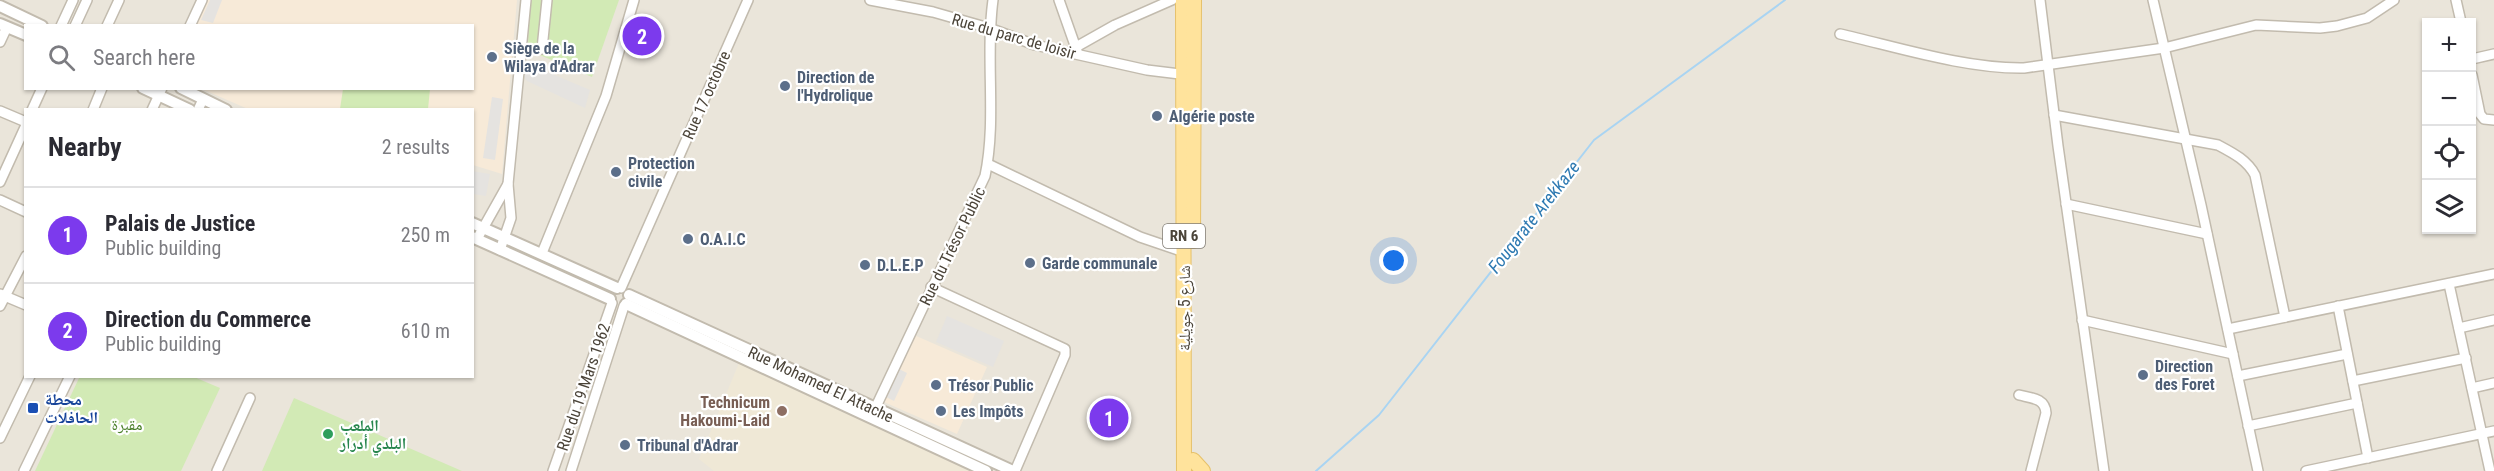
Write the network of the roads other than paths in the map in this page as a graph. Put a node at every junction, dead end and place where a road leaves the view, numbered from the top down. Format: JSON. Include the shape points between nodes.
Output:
{"nodes":[{"id":1,"x":73,"y":0,"type":"edge"},
{"id":2,"x":87,"y":0,"type":"edge"},
{"id":3,"x":119,"y":0,"type":"edge"},
{"id":4,"x":202,"y":0,"type":"edge"},
{"id":5,"x":526,"y":0,"type":"edge"},
{"id":6,"x":547,"y":0,"type":"edge"},
{"id":7,"x":634,"y":0,"type":"edge"},
{"id":8,"x":748,"y":0,"type":"edge"},
{"id":9,"x":870,"y":0,"type":"edge"},
{"id":10,"x":993,"y":0,"type":"edge"},
{"id":11,"x":1059,"y":0,"type":"edge"},
{"id":12,"x":1172,"y":0,"type":"edge"},
{"id":13,"x":1183,"y":0,"type":"edge"},
{"id":14,"x":1194,"y":0,"type":"edge"},
{"id":15,"x":2040,"y":0,"type":"edge"},
{"id":16,"x":2153,"y":0,"type":"edge"},
{"id":17,"x":2394,"y":0,"type":"edge"},
{"id":18,"x":2456,"y":0,"type":"edge"},
{"id":19,"x":0,"y":6,"type":"edge"},
{"id":20,"x":2460,"y":18,"type":"edge"},
{"id":21,"x":38,"y":24,"type":"edge"},
{"id":22,"x":62,"y":24,"type":"edge"},
{"id":23,"x":76,"y":24,"type":"edge"},
{"id":24,"x":108,"y":24,"type":"edge"},
{"id":25,"x":191,"y":24,"type":"edge"},
{"id":26,"x":3,"y":25,"type":"edge"},
{"id":27,"x":989,"y":28,"type":"junction"},
{"id":28,"x":24,"y":34,"type":"edge"},
{"id":29,"x":1840,"y":34,"type":"dead end"},
{"id":30,"x":0,"y":42,"type":"edge"},
{"id":31,"x":2164,"y":48,"type":"junction"},
{"id":32,"x":543,"y":49,"type":"dead end"},
{"id":33,"x":1077,"y":51,"type":"junction"},
{"id":34,"x":2494,"y":54,"type":"edge"},
{"id":35,"x":2476,"y":58,"type":"edge"},
{"id":36,"x":2047,"y":64,"type":"junction"},
{"id":37,"x":1188,"y":75,"type":"junction"},
{"id":38,"x":41,"y":90,"type":"edge"},
{"id":39,"x":101,"y":90,"type":"edge"},
{"id":40,"x":185,"y":90,"type":"edge"},
{"id":41,"x":160,"y":92,"type":"edge"},
{"id":42,"x":2476,"y":94,"type":"edge"},
{"id":43,"x":203,"y":99,"type":"junction"},
{"id":44,"x":33,"y":108,"type":"edge"},
{"id":45,"x":94,"y":108,"type":"edge"},
{"id":46,"x":153,"y":108,"type":"edge"},
{"id":47,"x":187,"y":108,"type":"edge"},
{"id":48,"x":199,"y":108,"type":"edge"},
{"id":49,"x":222,"y":108,"type":"edge"},
{"id":50,"x":0,"y":111,"type":"edge"},
{"id":51,"x":2054,"y":115,"type":"junction"},
{"id":52,"x":2494,"y":120,"type":"edge"},
{"id":53,"x":24,"y":122,"type":"edge"},
{"id":54,"x":24,"y":128,"type":"edge"},
{"id":55,"x":2186,"y":140,"type":"junction"},
{"id":56,"x":988,"y":164,"type":"junction"},
{"id":57,"x":0,"y":182,"type":"edge"},
{"id":58,"x":508,"y":184,"type":"junction"},
{"id":59,"x":0,"y":200,"type":"edge"},
{"id":60,"x":2066,"y":204,"type":"junction"},
{"id":61,"x":24,"y":211,"type":"edge"},
{"id":62,"x":478,"y":225,"type":"edge"},
{"id":63,"x":2207,"y":234,"type":"junction"},
{"id":64,"x":475,"y":238,"type":"edge"},
{"id":65,"x":505,"y":238,"type":"junction"},
{"id":66,"x":500,"y":250,"type":"junction"},
{"id":67,"x":1184,"y":252,"type":"junction"},
{"id":68,"x":542,"y":253,"type":"junction"},
{"id":69,"x":24,"y":259,"type":"edge"},
{"id":70,"x":581,"y":272,"type":"junction"},
{"id":71,"x":2494,"y":274,"type":"edge"},
{"id":72,"x":575,"y":284,"type":"junction"},
{"id":73,"x":2449,"y":284,"type":"junction"},
{"id":74,"x":931,"y":287,"type":"junction"},
{"id":75,"x":2,"y":295,"type":"edge"},
{"id":76,"x":623,"y":296,"type":"junction"},
{"id":77,"x":611,"y":301,"type":"junction"},
{"id":78,"x":24,"y":304,"type":"edge"},
{"id":79,"x":0,"y":306,"type":"edge"},
{"id":80,"x":1189,"y":306,"type":"junction"},
{"id":81,"x":2338,"y":306,"type":"junction"},
{"id":82,"x":2285,"y":317,"type":"junction"},
{"id":83,"x":2082,"y":320,"type":"junction"},
{"id":84,"x":2494,"y":320,"type":"edge"},
{"id":85,"x":2459,"y":328,"type":"junction"},
{"id":86,"x":2228,"y":329,"type":"junction"},
{"id":87,"x":2233,"y":354,"type":"junction"},
{"id":88,"x":2347,"y":354,"type":"junction"},
{"id":89,"x":2466,"y":358,"type":"junction"},
{"id":90,"x":2238,"y":376,"type":"junction"},
{"id":91,"x":29,"y":378,"type":"edge"},
{"id":92,"x":69,"y":378,"type":"edge"},
{"id":93,"x":2353,"y":381,"type":"junction"},
{"id":94,"x":2494,"y":383,"type":"edge"},
{"id":95,"x":2472,"y":388,"type":"junction"},
{"id":96,"x":2019,"y":395,"type":"dead end"},
{"id":97,"x":250,"y":398,"type":"dead end"},
{"id":98,"x":2357,"y":403,"type":"junction"},
{"id":99,"x":873,"y":413,"type":"junction"},
{"id":100,"x":4,"y":421,"type":"edge"},
{"id":101,"x":2248,"y":426,"type":"junction"},
{"id":102,"x":2494,"y":431,"type":"edge"},
{"id":103,"x":2482,"y":434,"type":"junction"},
{"id":104,"x":0,"y":438,"type":"edge"},
{"id":105,"x":563,"y":443,"type":"junction"},
{"id":106,"x":579,"y":449,"type":"junction"},
{"id":107,"x":2368,"y":458,"type":"junction"},
{"id":108,"x":1190,"y":467,"type":"edge"},
{"id":109,"x":24,"y":471,"type":"edge"},
{"id":110,"x":217,"y":471,"type":"edge"},
{"id":111,"x":553,"y":471,"type":"edge"},
{"id":112,"x":572,"y":471,"type":"edge"},
{"id":113,"x":986,"y":471,"type":"edge"},
{"id":114,"x":1014,"y":471,"type":"edge"},
{"id":115,"x":1203,"y":471,"type":"edge"},
{"id":116,"x":2031,"y":471,"type":"edge"},
{"id":117,"x":2104,"y":471,"type":"edge"},
{"id":118,"x":2258,"y":471,"type":"edge"},
{"id":119,"x":2306,"y":471,"type":"edge"},
{"id":120,"x":2490,"y":471,"type":"edge"}],
"edges":[{"from":1,"to":22,"type":"street"},
{"from":2,"to":23,"type":"street"},
{"from":3,"to":24,"type":"street"},
{"from":4,"to":25,"type":"street"},
{"from":5,"to":58,"type":"street"},
{"from":6,"to":32,"type":"street"},
{"from":7,"to":68,"type":"street","via":[[606,96]]},
{"from":8,"to":76,"type":"street","name":"Rue 17 octobre"},
{"from":9,"to":27,"type":"street","name":"Rue du parc de loisir"},
{"from":10,"to":27,"type":"street","name":"Rue du Trésor Public"},
{"from":11,"to":33,"type":"street"},
{"from":12,"to":33,"type":"street","via":[[1114,25]]},
{"from":13,"to":37,"type":"main road","name":"شارع 5 جويلية","number":"RN 6"},
{"from":14,"to":37,"type":"main road","name":"شارع 5 جويلية","number":"RN 6"},
{"from":15,"to":36,"type":"street"},
{"from":16,"to":31,"type":"street"},
{"from":17,"to":31,"type":"street","via":[[2367,18],[2337,26],[2256,25]]},
{"from":18,"to":20,"type":"street"},
{"from":19,"to":21,"type":"street"},
{"from":26,"to":28,"type":"street"},
{"from":26,"to":30,"type":"street"},
{"from":27,"to":33,"type":"street","name":"Rue du parc de loisir","via":[[1035,45]]},
{"from":27,"to":56,"type":"street","name":"Rue du Trésor Public"},
{"from":29,"to":36,"type":"street","via":[[2006,68]]},
{"from":31,"to":36,"type":"street"},
{"from":31,"to":55,"type":"street"},
{"from":33,"to":37,"type":"street","name":"Rue du parc de loisir"},
{"from":34,"to":35,"type":"street"},
{"from":36,"to":51,"type":"street"},
{"from":37,"to":67,"type":"main road","name":"شارع 5 جويلية","number":"RN 6"},
{"from":37,"to":80,"type":"main road","name":"شارع 5 جويلية","number":"RN 6"},
{"from":38,"to":44,"type":"street"},
{"from":39,"to":45,"type":"street"},
{"from":40,"to":43,"type":"street"},
{"from":41,"to":46,"type":"street"},
{"from":41,"to":47,"type":"street"},
{"from":42,"to":52,"type":"street","via":[[2480,114],[2484,119]]},
{"from":43,"to":48,"type":"street"},
{"from":43,"to":49,"type":"street"},
{"from":50,"to":53,"type":"street"},
{"from":51,"to":55,"type":"street"},
{"from":51,"to":60,"type":"street"},
{"from":54,"to":57,"type":"street"},
{"from":55,"to":63,"type":"street"},
{"from":55,"to":82,"type":"street","via":[[2218,145],[2250,166]]},
{"from":56,"to":67,"type":"street","via":[[1140,237]]},
{"from":56,"to":74,"type":"street","name":"Rue du Trésor Public","via":[[981,187]]},
{"from":58,"to":62,"type":"street"},
{"from":58,"to":65,"type":"street","via":[[511,218]]},
{"from":59,"to":61,"type":"street"},
{"from":60,"to":63,"type":"street"},
{"from":60,"to":83,"type":"street"},
{"from":62,"to":64,"type":"street"},
{"from":62,"to":65,"type":"street","name":"Rue Mohamed El Attache"},
{"from":63,"to":86,"type":"street"},
{"from":64,"to":66,"type":"street"},
{"from":65,"to":66,"type":"street"},
{"from":65,"to":68,"type":"street","name":"Rue Mohamed El Attache"},
{"from":66,"to":72,"type":"street"},
{"from":67,"to":80,"type":"main road","name":"شارع 5 جويلية","number":"RN 6"},
{"from":68,"to":70,"type":"street","name":"Rue Mohamed El Attache"},
{"from":69,"to":75,"type":"street"},
{"from":70,"to":72,"type":"street"},
{"from":70,"to":76,"type":"street","name":"Rue Mohamed El Attache"},
{"from":71,"to":73,"type":"street"},
{"from":72,"to":77,"type":"street"},
{"from":73,"to":81,"type":"street"},
{"from":73,"to":85,"type":"street"},
{"from":74,"to":99,"type":"street","name":"Rue du Trésor Public"},
{"from":74,"to":114,"type":"street","via":[[1065,349]]},
{"from":75,"to":78,"type":"street"},
{"from":75,"to":79,"type":"street"},
{"from":76,"to":77,"type":"street","via":[[617,307]]},
{"from":76,"to":77,"type":"street","via":[[612,291]]},
{"from":76,"to":99,"type":"street","name":"Rue Mohamed El Attache"},
{"from":76,"to":106,"type":"street","name":"Rue du 19 Mars 1962"},
{"from":77,"to":105,"type":"street","name":"Rue du 19 Mars 1962"},
{"from":80,"to":108,"type":"main road","name":"شارع 5 جويلية","number":"RN 6"},
{"from":81,"to":82,"type":"street"},
{"from":81,"to":88,"type":"street"},
{"from":82,"to":86,"type":"street"},
{"from":83,"to":87,"type":"street"},
{"from":83,"to":117,"type":"street"},
{"from":84,"to":85,"type":"street"},
{"from":85,"to":89,"type":"street"},
{"from":86,"to":87,"type":"street"},
{"from":87,"to":90,"type":"street"},
{"from":88,"to":90,"type":"street"},
{"from":88,"to":93,"type":"street"},
{"from":89,"to":93,"type":"street"},
{"from":89,"to":95,"type":"street"},
{"from":90,"to":101,"type":"street"},
{"from":91,"to":100,"type":"street"},
{"from":92,"to":109,"type":"street"},
{"from":93,"to":98,"type":"street"},
{"from":94,"to":95,"type":"street"},
{"from":95,"to":103,"type":"street"},
{"from":96,"to":116,"type":"street","via":[[2046,406]]},
{"from":97,"to":110,"type":"street"},
{"from":98,"to":101,"type":"street"},
{"from":98,"to":107,"type":"street"},
{"from":99,"to":113,"type":"street","name":"Rue Mohamed El Attache"},
{"from":99,"to":114,"type":"street","name":"Rue Mohamed El Attache"},
{"from":100,"to":104,"type":"street"},
{"from":101,"to":118,"type":"street"},
{"from":102,"to":103,"type":"street"},
{"from":103,"to":107,"type":"street"},
{"from":103,"to":120,"type":"street"},
{"from":105,"to":106,"type":"street"},
{"from":105,"to":111,"type":"street","name":"Rue du 19 Mars 1962"},
{"from":106,"to":112,"type":"street","name":"Rue du 19 Mars 1962"},
{"from":107,"to":119,"type":"street"},
{"from":108,"to":115,"type":"main road"}]}
